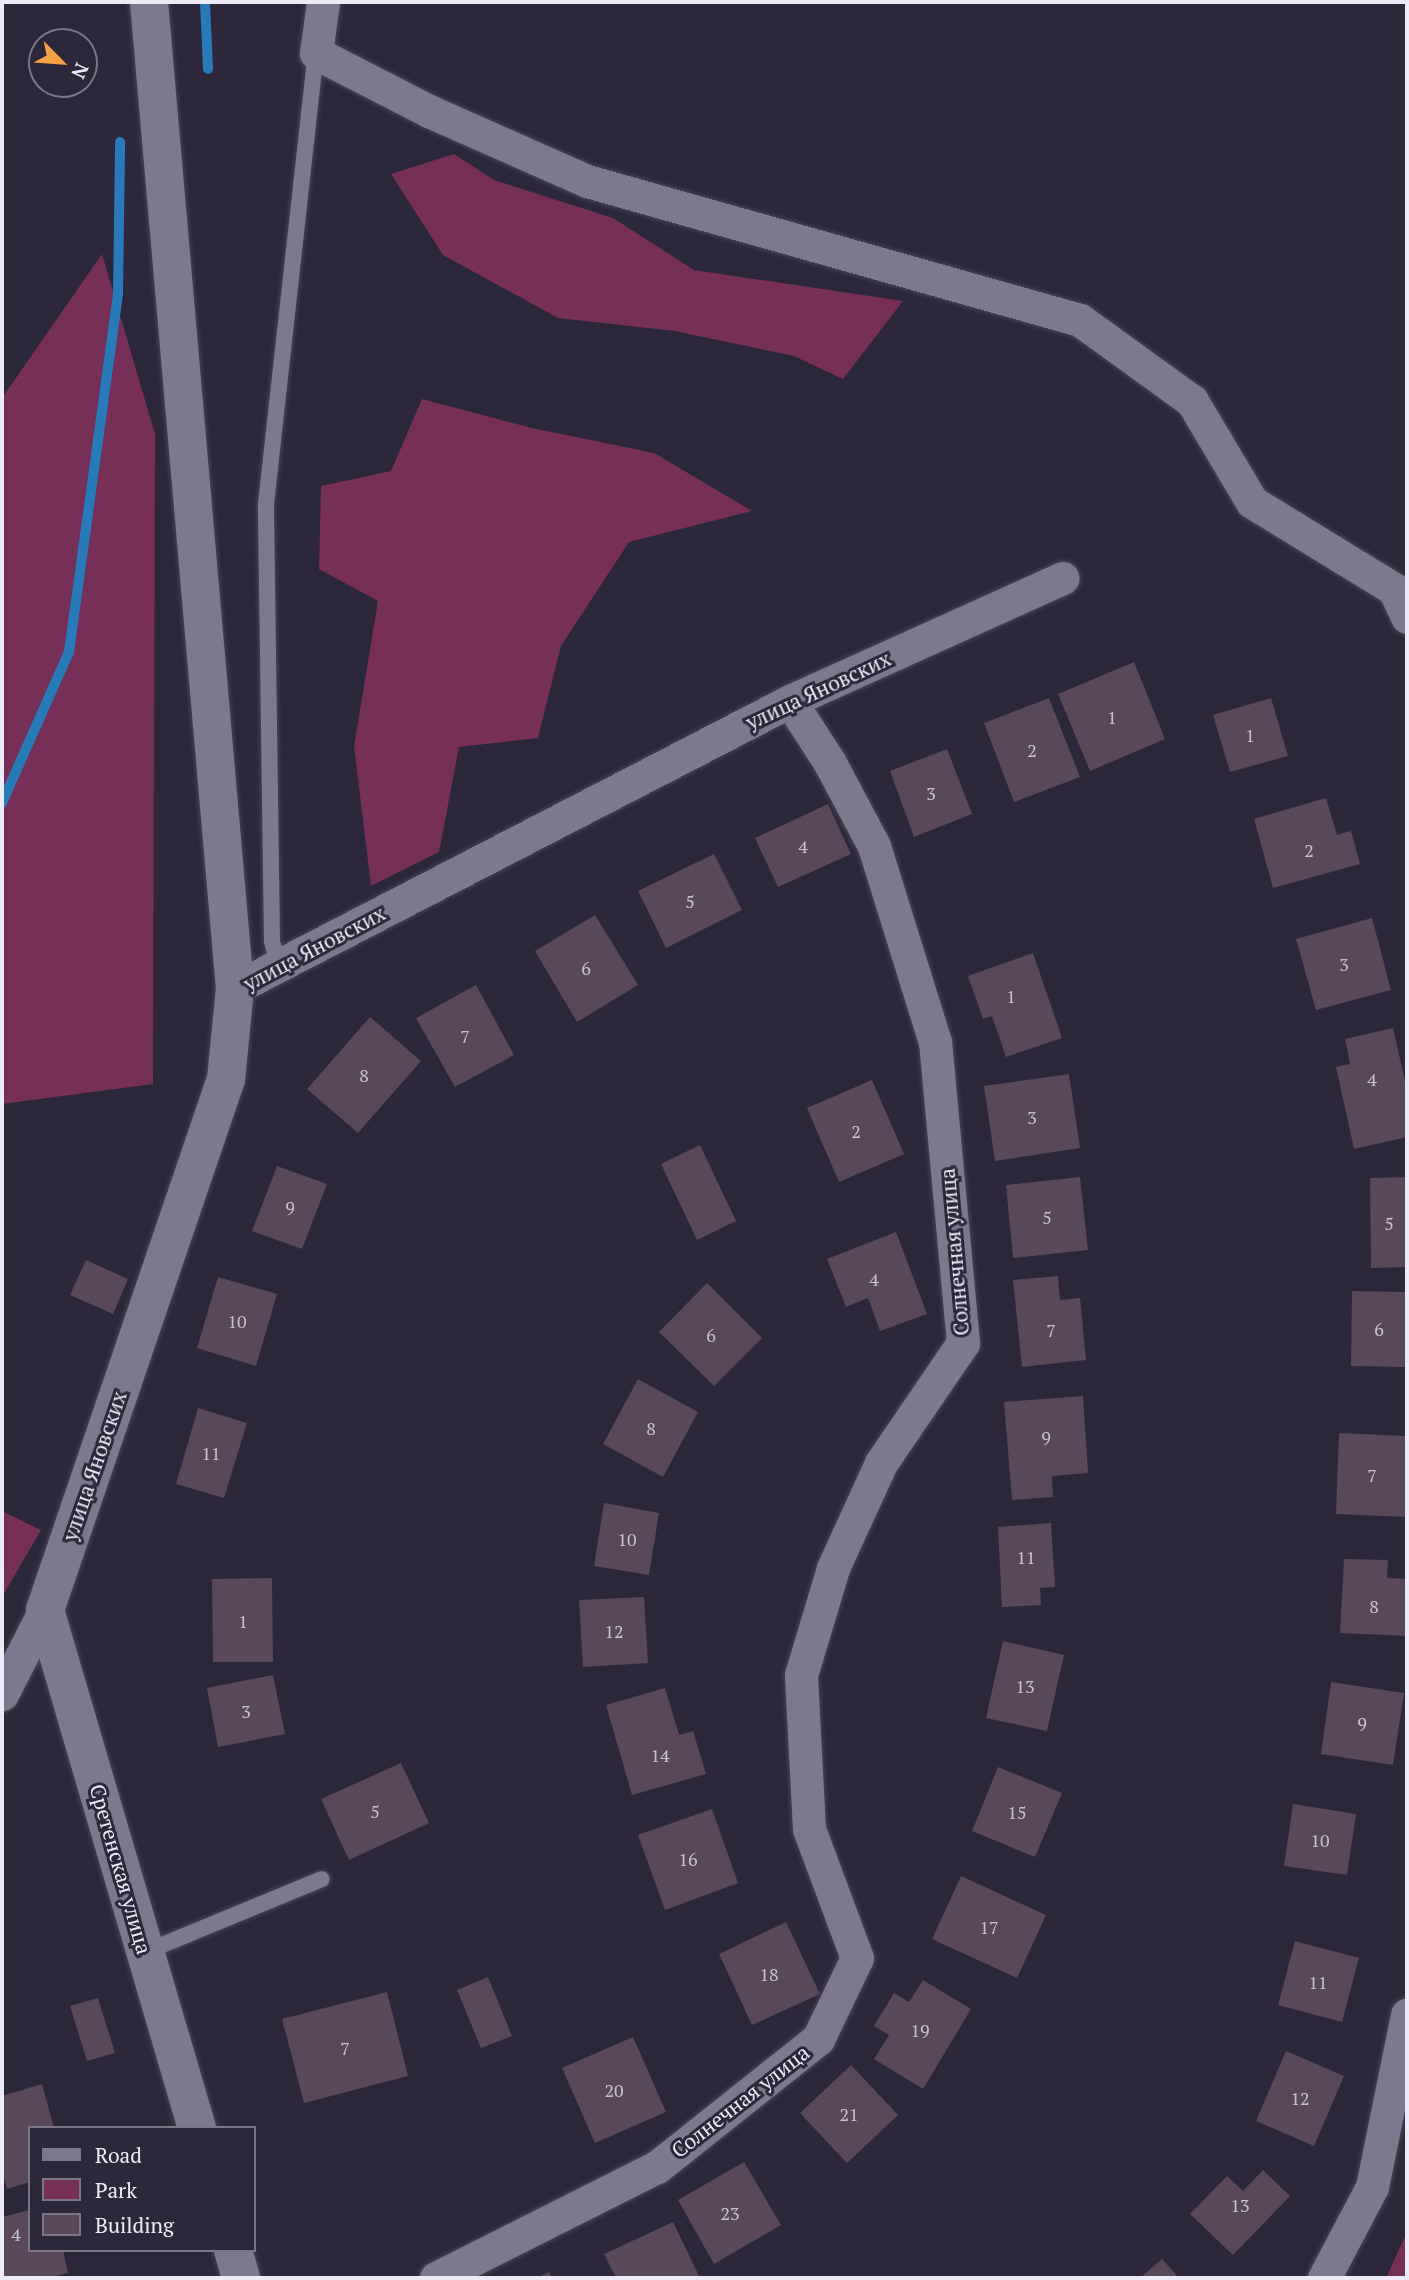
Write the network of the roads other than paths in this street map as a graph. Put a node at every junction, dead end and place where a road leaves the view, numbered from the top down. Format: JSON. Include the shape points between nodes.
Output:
{"nodes":[{"id":1,"x":149,"y":2,"type":"edge"},
{"id":2,"x":323,"y":2,"type":"edge"},
{"id":3,"x":316,"y":54,"type":"junction"},
{"id":4,"x":1062,"y":578,"type":"dead end"},
{"id":5,"x":1407,"y":617,"type":"edge"},
{"id":6,"x":790,"y":701,"type":"junction"},
{"id":7,"x":279,"y":966,"type":"junction"},
{"id":8,"x":235,"y":988,"type":"junction"},
{"id":9,"x":45,"y":1610,"type":"junction"},
{"id":10,"x":2,"y":1694,"type":"edge"},
{"id":11,"x":322,"y":1880,"type":"dead end"},
{"id":12,"x":145,"y":1952,"type":"junction"},
{"id":13,"x":1407,"y":2015,"type":"edge"},
{"id":14,"x":196,"y":2126,"type":"edge"},
{"id":15,"x":234,"y":2252,"type":"edge"},
{"id":16,"x":241,"y":2278,"type":"edge"},
{"id":17,"x":436,"y":2278,"type":"edge"},
{"id":18,"x":1324,"y":2278,"type":"edge"}],
"edges":[{"from":1,"to":8,"type":"street"},
{"from":2,"to":3,"type":"street"},
{"from":3,"to":5,"type":"street","via":[[429,111],[587,181],[1080,320],[1192,401],[1252,502],[1288,529],[1394,589]]},
{"from":3,"to":7,"type":"lane","via":[[266,504],[272,941]]},
{"from":4,"to":6,"type":"street","name":"улица Яновских"},
{"from":6,"to":7,"type":"street","name":"улица Яновских"},
{"from":6,"to":17,"type":"street","name":"Солнечная улица","via":[[874,846],[935,1042],[964,1343],[881,1463],[833,1568],[801,1675],[808,1829],[857,1958],[818,2039],[657,2166]]},
{"from":7,"to":8,"type":"street","name":"улица Яновских"},
{"from":8,"to":9,"type":"street","name":"улица Яновских","via":[[226,1079]]},
{"from":9,"to":10,"type":"street","name":"улица Яновских"},
{"from":9,"to":12,"type":"street","name":"Сретенская улица"},
{"from":11,"to":12,"type":"lane"},
{"from":12,"to":14,"type":"street","name":"Сретенская улица"},
{"from":13,"to":18,"type":"street","via":[[1372,2187]]},
{"from":15,"to":16,"type":"street"}]}
